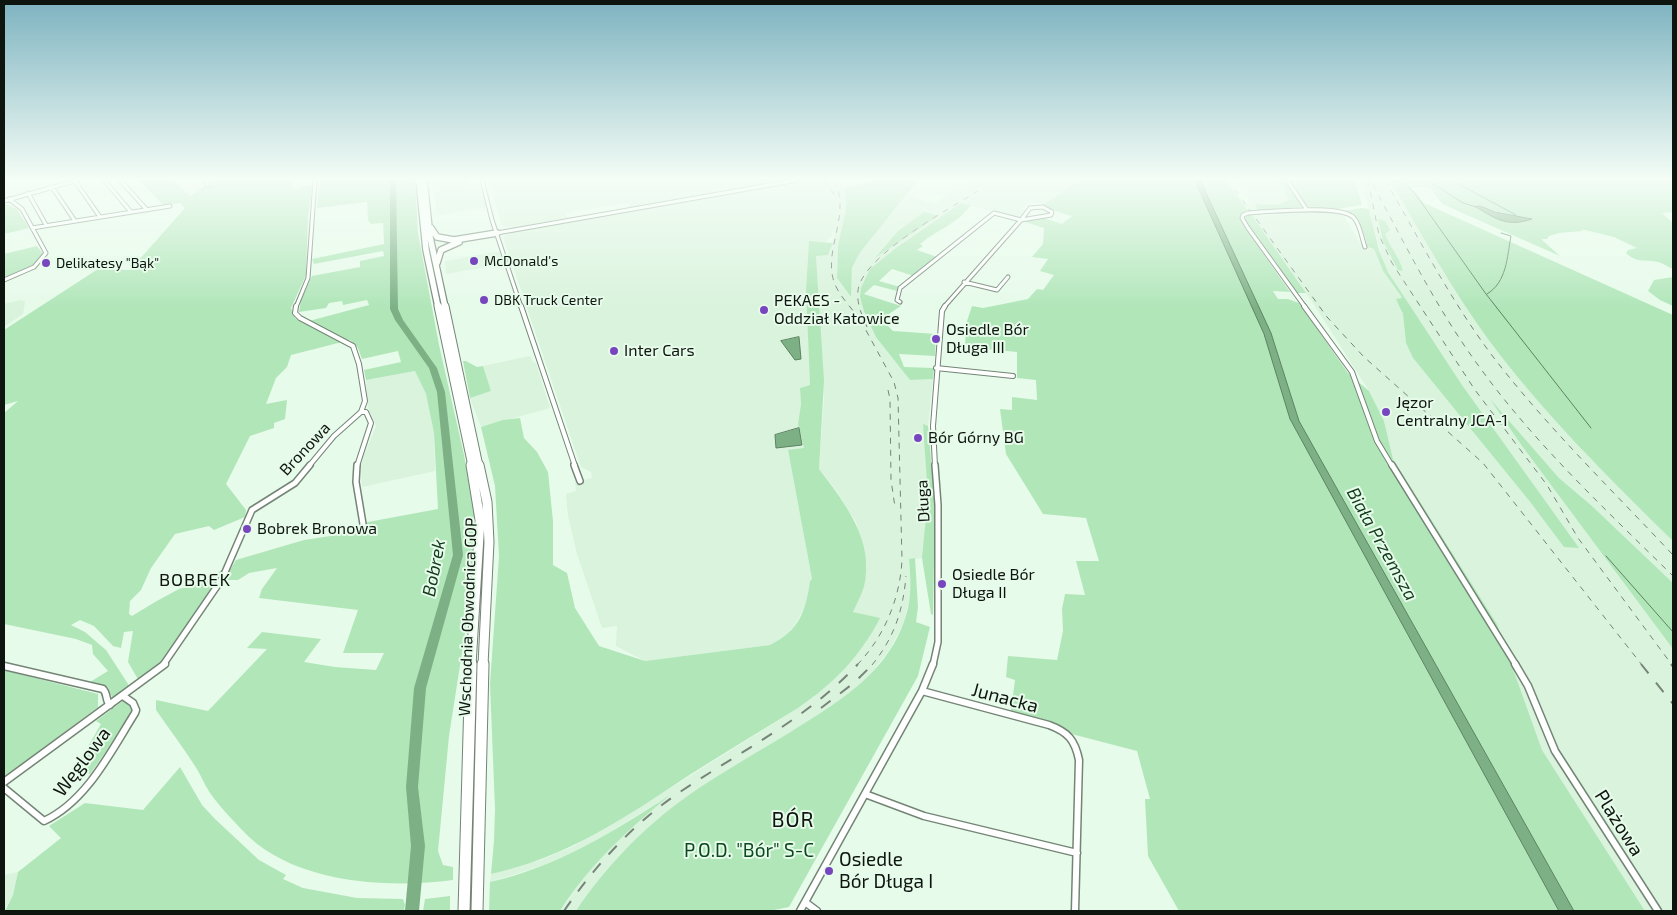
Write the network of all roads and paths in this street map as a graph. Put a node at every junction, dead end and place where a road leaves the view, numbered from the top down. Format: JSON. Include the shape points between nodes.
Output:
{"nodes":[{"id":1,"x":428,"y":222,"type":"joint"},
{"id":2,"x":29,"y":223,"type":"edge"},
{"id":3,"x":62,"y":223,"type":"edge"},
{"id":4,"x":312,"y":223,"type":"edge"},
{"id":5,"x":423,"y":223,"type":"edge"},
{"id":6,"x":494,"y":223,"type":"edge"},
{"id":7,"x":555,"y":223,"type":"edge"},
{"id":8,"x":982,"y":223,"type":"edge"},
{"id":9,"x":1019,"y":223,"type":"edge"},
{"id":10,"x":1245,"y":223,"type":"edge"},
{"id":11,"x":1356,"y":223,"type":"edge"},
{"id":12,"x":46,"y":225,"type":"joint"},
{"id":13,"x":32,"y":228,"type":"junction"},
{"id":14,"x":497,"y":233,"type":"junction"},
{"id":15,"x":478,"y":237,"type":"junction"},
{"id":16,"x":1365,"y":247,"type":"dead end"},
{"id":17,"x":436,"y":268,"type":"junction"},
{"id":18,"x":1008,"y":277,"type":"dead end"},
{"id":19,"x":4,"y":280,"type":"edge"},
{"id":20,"x":964,"y":282,"type":"junction"},
{"id":21,"x":900,"y":302,"type":"dead end"},
{"id":22,"x":936,"y":368,"type":"junction"},
{"id":23,"x":1013,"y":376,"type":"dead end"},
{"id":24,"x":361,"y":412,"type":"junction"},
{"id":25,"x":580,"y":481,"type":"dead end"},
{"id":26,"x":363,"y":524,"type":"dead end"},
{"id":27,"x":4,"y":666,"type":"edge"},
{"id":28,"x":922,"y":691,"type":"junction"},
{"id":29,"x":123,"y":696,"type":"junction"},
{"id":30,"x":110,"y":705,"type":"junction"},
{"id":31,"x":4,"y":782,"type":"edge"},
{"id":32,"x":4,"y":788,"type":"edge"},
{"id":33,"x":865,"y":794,"type":"junction"},
{"id":34,"x":1077,"y":853,"type":"junction"},
{"id":35,"x":805,"y":902,"type":"junction"},
{"id":36,"x":464,"y":911,"type":"edge"},
{"id":37,"x":477,"y":911,"type":"edge"},
{"id":38,"x":800,"y":911,"type":"edge"},
{"id":39,"x":817,"y":911,"type":"edge"},
{"id":40,"x":1075,"y":911,"type":"edge"},
{"id":41,"x":1658,"y":911,"type":"edge"}],
"edges":[{"from":1,"to":15,"type":"highway","via":[[440,238]]},
{"from":1,"to":17,"type":"highway","name":"Wschodnia Obwodnica GOP"},
{"from":2,"to":13,"type":"street"},
{"from":3,"to":12,"type":"street"},
{"from":4,"to":24,"type":"street","via":[[309,275],[295,313],[303,321],[353,346],[365,400]]},
{"from":5,"to":36,"type":"highway","name":"Wschodnia Obwodnica GOP","via":[[480,520],[471,678]]},
{"from":6,"to":14,"type":"street"},
{"from":7,"to":14,"type":"street"},
{"from":8,"to":21,"type":"street","via":[[900,288],[897,300]]},
{"from":9,"to":20,"type":"street","name":"Długa"},
{"from":10,"to":41,"type":"street","name":"Plażowa","bridge":true,"via":[[1352,372],[1377,441],[1528,686],[1556,752]]},
{"from":11,"to":16,"type":"street"},
{"from":12,"to":13,"type":"street"},
{"from":13,"to":19,"type":"street","via":[[45,249],[45,257],[30,269]]},
{"from":14,"to":15,"type":"highway"},
{"from":14,"to":25,"type":"street"},
{"from":15,"to":17,"type":"highway","via":[[444,248],[439,252]]},
{"from":17,"to":37,"type":"highway","name":"Wschodnia Obwodnica GOP","via":[[487,502],[489,542],[482,679]]},
{"from":18,"to":20,"type":"street","via":[[997,290]]},
{"from":20,"to":22,"type":"street","name":"Długa","via":[[942,311]]},
{"from":22,"to":23,"type":"street"},
{"from":22,"to":28,"type":"street","name":"Długa","via":[[933,447],[938,505],[938,642],[935,660]]},
{"from":24,"to":26,"type":"street","via":[[366,412],[371,423],[357,464],[356,482]]},
{"from":24,"to":29,"type":"street","name":"Bronowa","via":[[334,436],[295,483],[252,510],[222,579],[171,657],[159,670]]},
{"from":27,"to":30,"type":"street","via":[[103,689]]},
{"from":28,"to":33,"type":"street","name":"Długa"},
{"from":28,"to":34,"type":"street","name":"Junacka","via":[[1066,731],[1076,743],[1079,760]]},
{"from":29,"to":30,"type":"street","name":"Bronowa"},
{"from":29,"to":32,"type":"street","name":"Węglowa","via":[[133,703],[135,713],[106,758],[56,817],[44,821]]},
{"from":30,"to":31,"type":"street","name":"Bronowa"},
{"from":33,"to":34,"type":"street","via":[[924,816]]},
{"from":33,"to":35,"type":"street","name":"Długa"},
{"from":34,"to":40,"type":"street"},
{"from":35,"to":38,"type":"street","name":"Długa"},
{"from":35,"to":39,"type":"street"}]}
